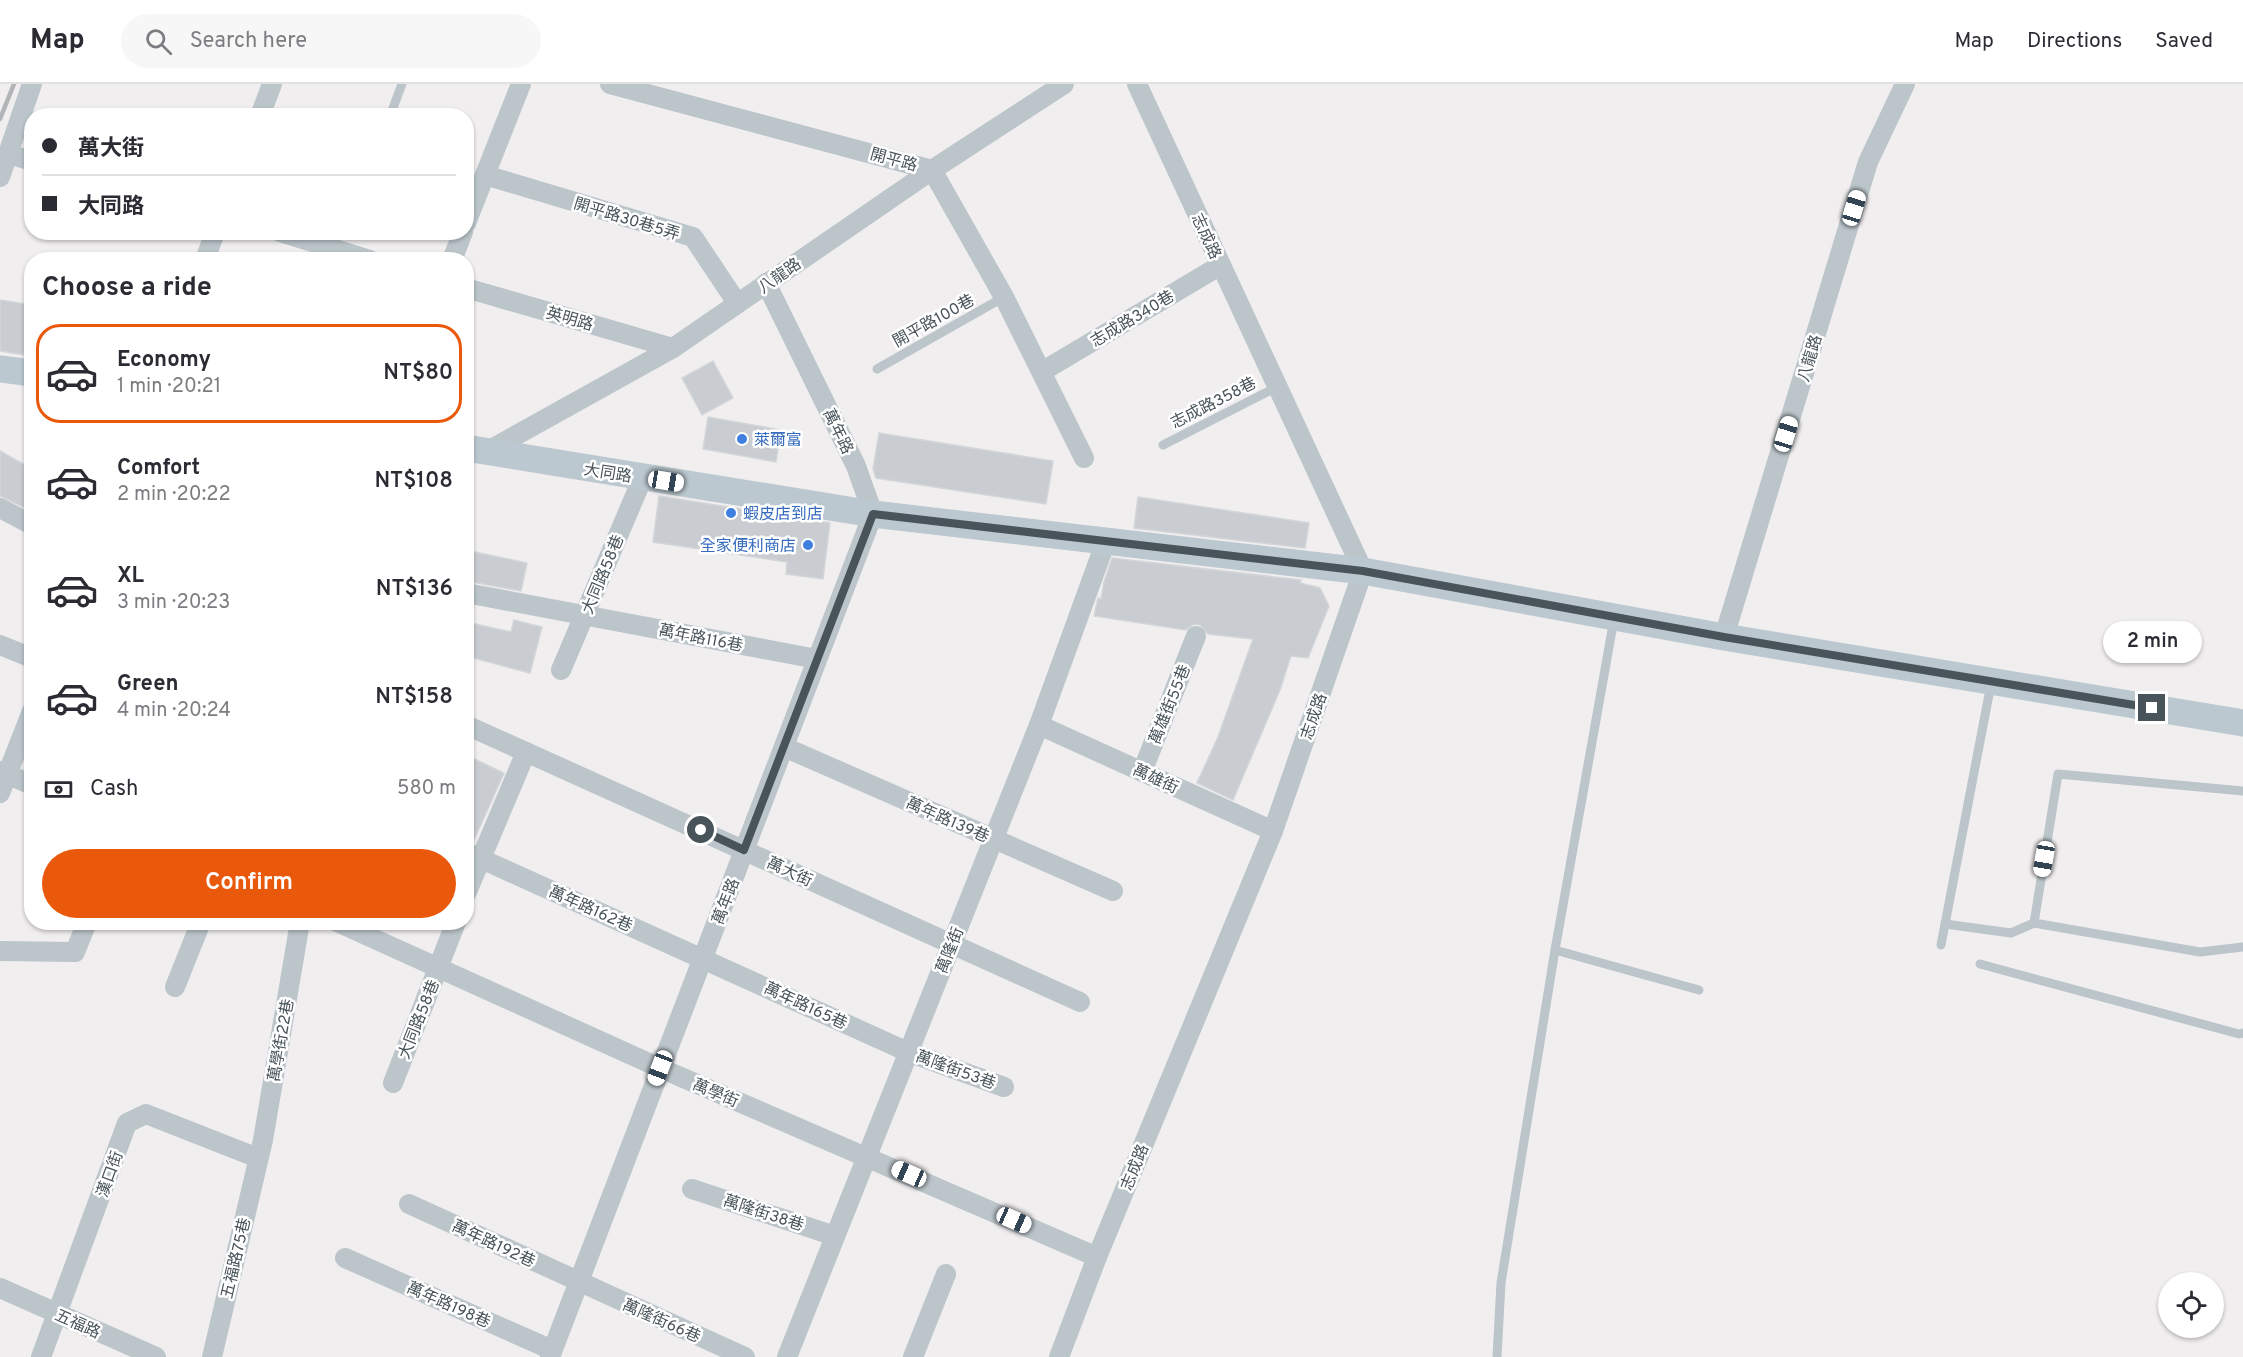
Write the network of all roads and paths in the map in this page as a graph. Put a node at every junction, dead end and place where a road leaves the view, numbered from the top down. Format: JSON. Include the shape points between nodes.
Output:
{"nodes":[{"id":1,"x":32,"y":84,"type":"edge"},
{"id":2,"x":272,"y":84,"type":"edge"},
{"id":3,"x":402,"y":84,"type":"edge"},
{"id":4,"x":521,"y":84,"type":"edge"},
{"id":5,"x":610,"y":84,"type":"edge"},
{"id":6,"x":1064,"y":84,"type":"edge"},
{"id":7,"x":1137,"y":84,"type":"edge"},
{"id":8,"x":1905,"y":84,"type":"edge"},
{"id":9,"x":263,"y":108,"type":"edge"},
{"id":10,"x":393,"y":108,"type":"edge"},
{"id":11,"x":8,"y":154,"type":"junction"},
{"id":12,"x":24,"y":159,"type":"edge"},
{"id":13,"x":932,"y":170,"type":"junction"},
{"id":14,"x":485,"y":175,"type":"junction"},
{"id":15,"x":0,"y":177,"type":"edge"},
{"id":16,"x":474,"y":202,"type":"edge"},
{"id":17,"x":306,"y":240,"type":"edge"},
{"id":18,"x":344,"y":252,"type":"edge"},
{"id":19,"x":1221,"y":265,"type":"junction"},
{"id":20,"x":766,"y":283,"type":"junction"},
{"id":21,"x":474,"y":290,"type":"edge"},
{"id":22,"x":1004,"y":297,"type":"junction"},
{"id":23,"x":737,"y":303,"type":"junction"},
{"id":24,"x":673,"y":348,"type":"junction"},
{"id":25,"x":0,"y":369,"type":"edge"},
{"id":26,"x":877,"y":369,"type":"dead end"},
{"id":27,"x":1043,"y":371,"type":"junction"},
{"id":28,"x":24,"y":372,"type":"edge"},
{"id":29,"x":1277,"y":387,"type":"junction"},
{"id":30,"x":1163,"y":445,"type":"dead end"},
{"id":31,"x":476,"y":450,"type":"edge"},
{"id":32,"x":1084,"y":458,"type":"dead end"},
{"id":33,"x":643,"y":477,"type":"junction"},
{"id":34,"x":0,"y":508,"type":"edge"},
{"id":35,"x":873,"y":514,"type":"junction"},
{"id":36,"x":24,"y":521,"type":"edge"},
{"id":37,"x":1106,"y":541,"type":"junction"},
{"id":38,"x":1363,"y":571,"type":"junction"},
{"id":39,"x":474,"y":594,"type":"edge"},
{"id":40,"x":585,"y":615,"type":"junction"},
{"id":41,"x":1614,"y":617,"type":"junction"},
{"id":42,"x":1196,"y":636,"type":"dead end"},
{"id":43,"x":1724,"y":637,"type":"junction"},
{"id":44,"x":0,"y":645,"type":"edge"},
{"id":45,"x":24,"y":655,"type":"edge"},
{"id":46,"x":818,"y":659,"type":"junction"},
{"id":47,"x":561,"y":670,"type":"dead end"},
{"id":48,"x":1992,"y":681,"type":"junction"},
{"id":49,"x":2243,"y":723,"type":"edge"},
{"id":50,"x":1039,"y":725,"type":"junction"},
{"id":51,"x":24,"y":729,"type":"edge"},
{"id":52,"x":474,"y":729,"type":"edge"},
{"id":53,"x":784,"y":747,"type":"junction"},
{"id":54,"x":526,"y":752,"type":"junction"},
{"id":55,"x":1142,"y":772,"type":"junction"},
{"id":56,"x":4,"y":773,"type":"edge"},
{"id":57,"x":24,"y":782,"type":"edge"},
{"id":58,"x":2243,"y":791,"type":"edge"},
{"id":59,"x":0,"y":793,"type":"edge"},
{"id":60,"x":1273,"y":831,"type":"junction"},
{"id":61,"x":993,"y":839,"type":"junction"},
{"id":62,"x":744,"y":850,"type":"junction"},
{"id":63,"x":474,"y":854,"type":"edge"},
{"id":64,"x":474,"y":856,"type":"edge"},
{"id":65,"x":1113,"y":891,"type":"dead end"},
{"id":66,"x":2034,"y":923,"type":"junction"},
{"id":67,"x":1945,"y":924,"type":"junction"},
{"id":68,"x":84,"y":930,"type":"edge"},
{"id":69,"x":198,"y":930,"type":"edge"},
{"id":70,"x":299,"y":930,"type":"edge"},
{"id":71,"x":355,"y":930,"type":"edge"},
{"id":72,"x":453,"y":930,"type":"edge"},
{"id":73,"x":951,"y":945,"type":"junction"},
{"id":74,"x":1941,"y":945,"type":"dead end"},
{"id":75,"x":2243,"y":948,"type":"edge"},
{"id":76,"x":1555,"y":950,"type":"junction"},
{"id":77,"x":0,"y":951,"type":"edge"},
{"id":78,"x":703,"y":958,"type":"junction"},
{"id":79,"x":1980,"y":964,"type":"dead end"},
{"id":80,"x":438,"y":968,"type":"junction"},
{"id":81,"x":175,"y":987,"type":"dead end"},
{"id":82,"x":1699,"y":990,"type":"dead end"},
{"id":83,"x":1080,"y":1002,"type":"dead end"},
{"id":84,"x":2243,"y":1033,"type":"edge"},
{"id":85,"x":909,"y":1052,"type":"junction"},
{"id":86,"x":660,"y":1068,"type":"junction"},
{"id":87,"x":393,"y":1083,"type":"dead end"},
{"id":88,"x":1004,"y":1087,"type":"dead end"},
{"id":89,"x":867,"y":1156,"type":"junction"},
{"id":90,"x":258,"y":1158,"type":"junction"},
{"id":91,"x":692,"y":1189,"type":"dead end"},
{"id":92,"x":409,"y":1204,"type":"dead end"},
{"id":93,"x":835,"y":1236,"type":"junction"},
{"id":94,"x":1097,"y":1257,"type":"junction"},
{"id":95,"x":345,"y":1258,"type":"dead end"},
{"id":96,"x":946,"y":1274,"type":"dead end"},
{"id":97,"x":578,"y":1282,"type":"junction"},
{"id":98,"x":0,"y":1288,"type":"edge"},
{"id":99,"x":58,"y":1314,"type":"junction"},
{"id":100,"x":551,"y":1353,"type":"edge"},
{"id":101,"x":41,"y":1357,"type":"edge"},
{"id":102,"x":156,"y":1357,"type":"edge"},
{"id":103,"x":212,"y":1357,"type":"edge"},
{"id":104,"x":745,"y":1357,"type":"edge"},
{"id":105,"x":787,"y":1357,"type":"edge"},
{"id":106,"x":914,"y":1357,"type":"edge"},
{"id":107,"x":1059,"y":1357,"type":"edge"},
{"id":108,"x":1497,"y":1357,"type":"edge"}],
"edges":[{"from":1,"to":11,"type":"street"},
{"from":2,"to":9,"type":"street"},
{"from":3,"to":10,"type":"lane"},
{"from":4,"to":14,"type":"street"},
{"from":5,"to":13,"type":"street","name":"開平路"},
{"from":6,"to":13,"type":"street","name":"八龍路"},
{"from":7,"to":19,"type":"street","name":"志成路"},
{"from":8,"to":43,"type":"street","name":"八龍路","via":[[1868,162]]},
{"from":11,"to":12,"type":"street"},
{"from":11,"to":15,"type":"street"},
{"from":13,"to":20,"type":"street","name":"八龍路"},
{"from":13,"to":22,"type":"street","name":"開平路"},
{"from":14,"to":16,"type":"street"},
{"from":14,"to":23,"type":"street","name":"開平路30巷5弄","via":[[693,237]]},
{"from":17,"to":18,"type":"street"},
{"from":19,"to":27,"type":"street","name":"志成路340巷"},
{"from":19,"to":29,"type":"street","name":"志成路"},
{"from":20,"to":23,"type":"street","name":"八龍路"},
{"from":20,"to":35,"type":"street","name":"萬年路","via":[[856,466]]},
{"from":21,"to":24,"type":"street","name":"英明路"},
{"from":22,"to":26,"type":"lane","name":"開平路100巷"},
{"from":22,"to":27,"type":"street","name":"開平路"},
{"from":23,"to":24,"type":"street","name":"八龍路"},
{"from":24,"to":31,"type":"street","name":"八龍路"},
{"from":25,"to":28,"type":"main road"},
{"from":27,"to":32,"type":"street","name":"開平路"},
{"from":29,"to":30,"type":"lane","name":"志成路358巷"},
{"from":29,"to":38,"type":"street","name":"志成路"},
{"from":31,"to":33,"type":"main road","name":"大同路"},
{"from":33,"to":35,"type":"main road","name":"大同路"},
{"from":33,"to":40,"type":"street","name":"大同路58巷"},
{"from":34,"to":36,"type":"street"},
{"from":35,"to":37,"type":"main road","name":"大同路"},
{"from":35,"to":46,"type":"street","name":"萬年路"},
{"from":37,"to":38,"type":"main road","name":"大同路"},
{"from":37,"to":50,"type":"street","name":"萬隆街"},
{"from":38,"to":41,"type":"main road","name":"大同路"},
{"from":38,"to":60,"type":"street","name":"志成路"},
{"from":39,"to":40,"type":"street","name":"萬年路116巷"},
{"from":40,"to":46,"type":"street","name":"萬年路116巷"},
{"from":40,"to":47,"type":"street","name":"大同路58巷"},
{"from":41,"to":43,"type":"main road","name":"大同路"},
{"from":41,"to":76,"type":"lane"},
{"from":42,"to":55,"type":"street","name":"萬雄街55巷"},
{"from":43,"to":48,"type":"main road","name":"大同路"},
{"from":44,"to":45,"type":"street"},
{"from":46,"to":53,"type":"street","name":"萬年路"},
{"from":48,"to":49,"type":"main road","name":"大同路"},
{"from":48,"to":67,"type":"lane"},
{"from":50,"to":55,"type":"street","name":"萬雄街"},
{"from":50,"to":61,"type":"street","name":"萬隆街"},
{"from":51,"to":56,"type":"street"},
{"from":52,"to":54,"type":"street","name":"萬大街"},
{"from":53,"to":61,"type":"street","name":"萬年路139巷"},
{"from":53,"to":62,"type":"street","name":"萬年路"},
{"from":54,"to":62,"type":"street","name":"萬大街"},
{"from":54,"to":63,"type":"street"},
{"from":55,"to":60,"type":"street","name":"萬雄街"},
{"from":56,"to":57,"type":"street"},
{"from":56,"to":59,"type":"street"},
{"from":58,"to":66,"type":"lane","via":[[2058,774]]},
{"from":60,"to":94,"type":"street","name":"志成路"},
{"from":61,"to":65,"type":"street","name":"萬年路139巷"},
{"from":61,"to":73,"type":"street","name":"萬隆街"},
{"from":62,"to":73,"type":"street","name":"萬大街"},
{"from":62,"to":78,"type":"street","name":"萬年路"},
{"from":64,"to":78,"type":"street","name":"萬年路162巷"},
{"from":66,"to":67,"type":"lane","via":[[2011,933]]},
{"from":66,"to":75,"type":"lane","via":[[2200,952]]},
{"from":67,"to":74,"type":"lane"},
{"from":68,"to":77,"type":"street","via":[[75,952]]},
{"from":69,"to":81,"type":"street"},
{"from":70,"to":90,"type":"street","name":"萬學街22巷"},
{"from":71,"to":80,"type":"street","name":"萬學街"},
{"from":72,"to":80,"type":"street","name":"大同路58巷"},
{"from":73,"to":83,"type":"street","name":"萬大街"},
{"from":73,"to":85,"type":"street","name":"萬隆街"},
{"from":76,"to":82,"type":"lane"},
{"from":76,"to":108,"type":"lane","via":[[1502,1283]]},
{"from":78,"to":85,"type":"street","name":"萬年路165巷"},
{"from":78,"to":86,"type":"street","name":"萬年路"},
{"from":79,"to":84,"type":"lane"},
{"from":80,"to":86,"type":"street","name":"萬學街"},
{"from":80,"to":87,"type":"street","name":"大同路58巷"},
{"from":85,"to":88,"type":"street","name":"萬隆街53巷"},
{"from":85,"to":89,"type":"street","name":"萬隆街"},
{"from":86,"to":89,"type":"street","name":"萬學街"},
{"from":86,"to":97,"type":"street","name":"萬年路"},
{"from":89,"to":93,"type":"street","name":"萬隆街"},
{"from":89,"to":94,"type":"street","name":"萬學街"},
{"from":90,"to":99,"type":"street","name":"漢口街","via":[[147,1114],[127,1123]]},
{"from":90,"to":103,"type":"street","name":"五福路75巷"},
{"from":91,"to":93,"type":"street","name":"萬隆街38巷"},
{"from":92,"to":97,"type":"street","name":"萬年路192巷"},
{"from":93,"to":105,"type":"street","name":"萬隆街"},
{"from":94,"to":107,"type":"street","name":"志成路"},
{"from":95,"to":100,"type":"street","name":"萬年路198巷"},
{"from":96,"to":106,"type":"street"},
{"from":97,"to":100,"type":"street","name":"萬年路"},
{"from":97,"to":104,"type":"street","name":"萬隆街66巷"},
{"from":98,"to":99,"type":"street","name":"五福路"},
{"from":99,"to":101,"type":"street","name":"漢口街"},
{"from":99,"to":102,"type":"street","name":"五福路"}]}
